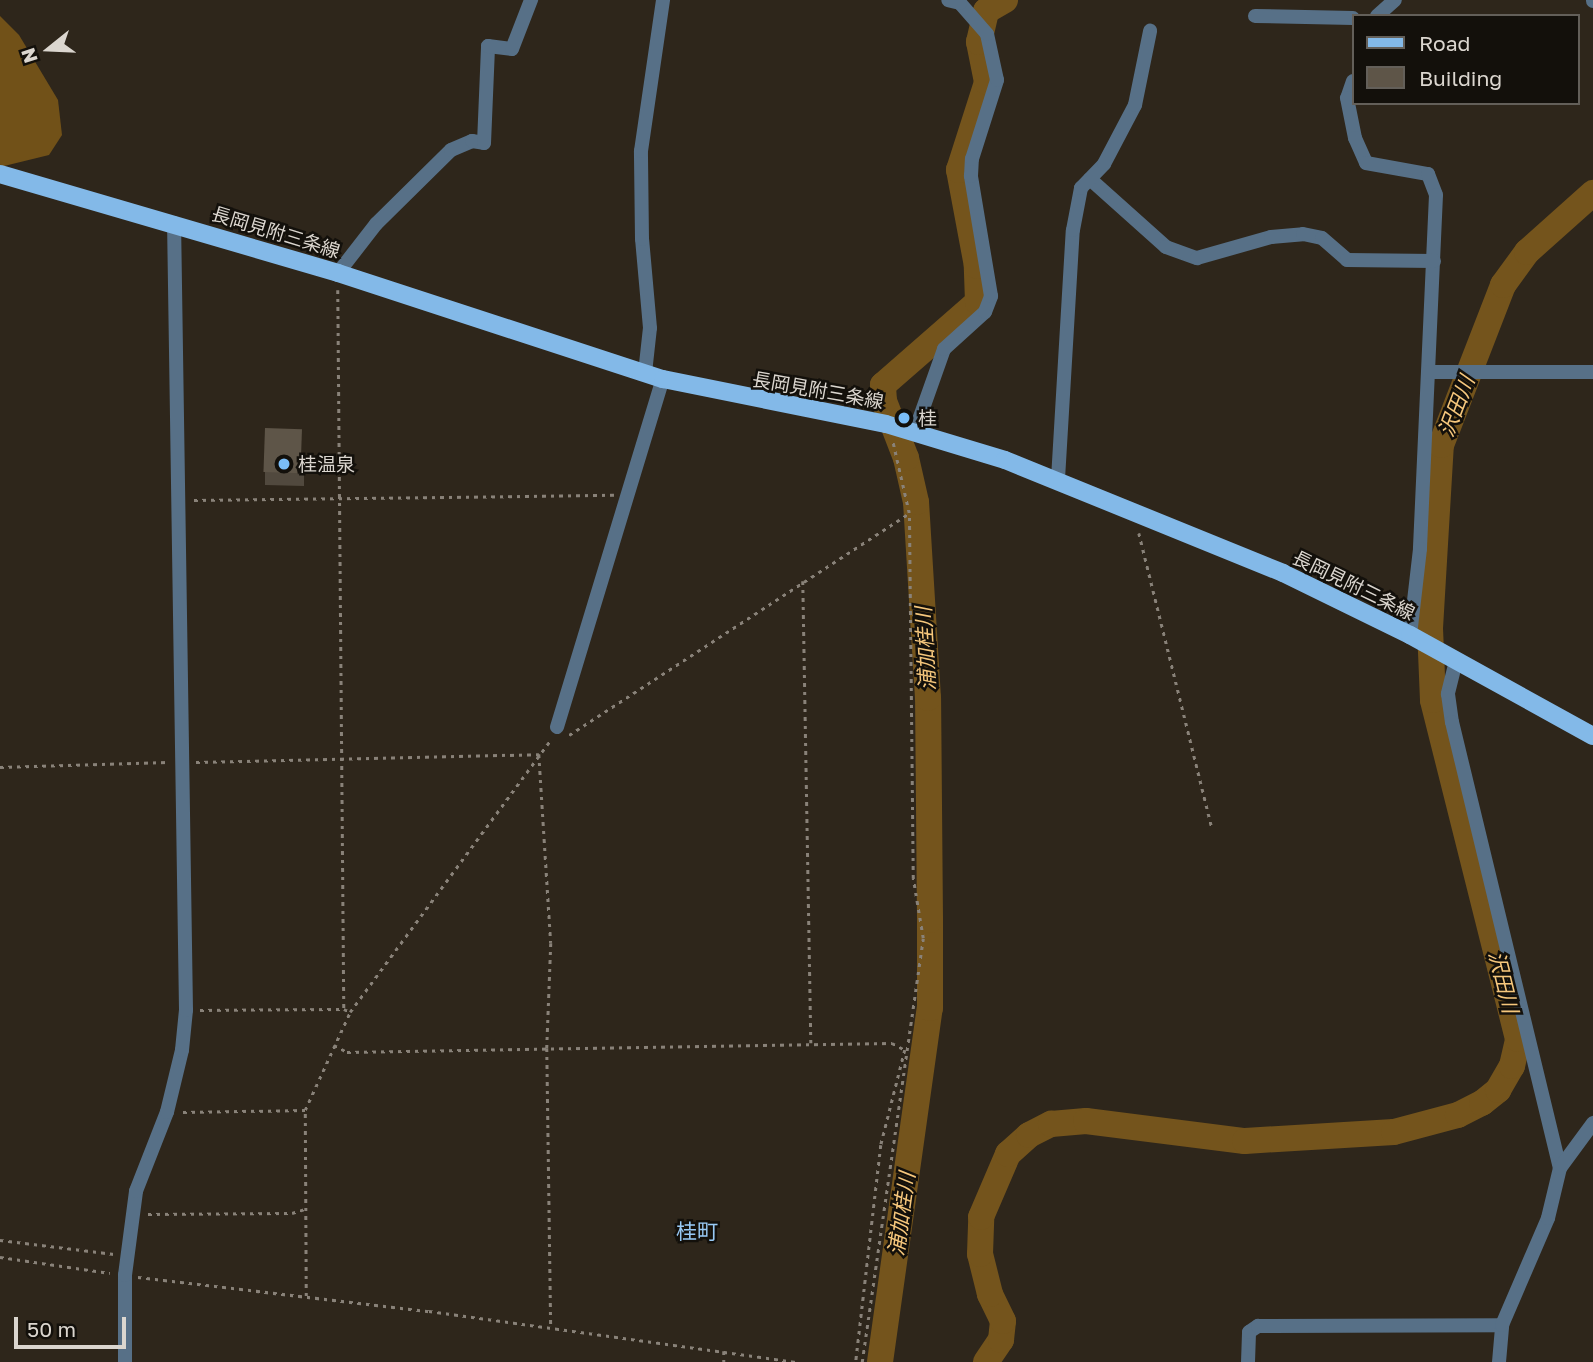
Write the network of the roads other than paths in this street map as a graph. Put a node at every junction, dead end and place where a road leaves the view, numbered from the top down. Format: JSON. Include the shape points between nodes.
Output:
{"nodes":[{"id":1,"x":531,"y":0,"type":"edge"},
{"id":2,"x":663,"y":0,"type":"edge"},
{"id":3,"x":948,"y":0,"type":"edge"},
{"id":4,"x":1395,"y":0,"type":"edge"},
{"id":5,"x":1379,"y":14,"type":"edge"},
{"id":6,"x":1255,"y":16,"type":"dead end"},
{"id":7,"x":1352,"y":18,"type":"edge"},
{"id":8,"x":1150,"y":31,"type":"dead end"},
{"id":9,"x":1352,"y":84,"type":"edge"},
{"id":10,"x":0,"y":174,"type":"edge"},
{"id":11,"x":1085,"y":183,"type":"junction"},
{"id":12,"x":174,"y":223,"type":"junction"},
{"id":13,"x":1434,"y":261,"type":"junction"},
{"id":14,"x":338,"y":273,"type":"junction"},
{"id":15,"x":1429,"y":372,"type":"junction"},
{"id":16,"x":1593,"y":372,"type":"edge"},
{"id":17,"x":654,"y":376,"type":"junction"},
{"id":18,"x":915,"y":431,"type":"junction"},
{"id":19,"x":1058,"y":480,"type":"junction"},
{"id":20,"x":1414,"y":638,"type":"junction"},
{"id":21,"x":1456,"y":661,"type":"junction"},
{"id":22,"x":556,"y":727,"type":"road end"},
{"id":23,"x":1593,"y":736,"type":"edge"},
{"id":24,"x":1593,"y":1124,"type":"edge"},
{"id":25,"x":1560,"y":1168,"type":"junction"},
{"id":26,"x":1502,"y":1325,"type":"junction"},
{"id":27,"x":125,"y":1362,"type":"edge"},
{"id":28,"x":1248,"y":1362,"type":"edge"},
{"id":29,"x":1499,"y":1362,"type":"edge"}],
"edges":[{"from":1,"to":14,"type":"street","via":[[512,49],[488,46],[484,143],[461,143],[451,150],[376,224]]},
{"from":2,"to":17,"type":"street","via":[[641,151],[642,239]]},
{"from":3,"to":18,"type":"street","via":[[960,4],[987,34],[996,80],[974,149],[971,176],[991,296],[985,312],[944,349]]},
{"from":4,"to":5,"type":"street"},
{"from":6,"to":7,"type":"street"},
{"from":8,"to":11,"type":"street","via":[[1135,106],[1104,164]]},
{"from":9,"to":13,"type":"street","via":[[1347,98],[1355,138],[1366,163],[1428,174],[1434,181]]},
{"from":10,"to":12,"type":"main road","name":"長岡見附三条線"},
{"from":11,"to":13,"type":"street","via":[[1166,247],[1197,258],[1271,237],[1303,234],[1322,238],[1347,260]]},
{"from":11,"to":19,"type":"street","via":[[1073,230]]},
{"from":12,"to":14,"type":"main road","name":"長岡見附三条線"},
{"from":12,"to":27,"type":"street","via":[[186,1010],[167,1112],[136,1191],[132,1214],[125,1275]]},
{"from":13,"to":15,"type":"street"},
{"from":14,"to":17,"type":"main road","name":"長岡見附三条線"},
{"from":15,"to":16,"type":"street"},
{"from":15,"to":20,"type":"street"},
{"from":17,"to":18,"type":"main road","name":"長岡見附三条線"},
{"from":17,"to":22,"type":"street","via":[[625,495]]},
{"from":18,"to":19,"type":"main road","name":"長岡見附三条線"},
{"from":19,"to":20,"type":"main road","name":"長岡見附三条線","via":[[1283,573]]},
{"from":20,"to":21,"type":"main road","name":"長岡見附三条線"},
{"from":21,"to":23,"type":"main road","name":"長岡見附三条線"},
{"from":21,"to":25,"type":"street","via":[[1448,694],[1452,722]]},
{"from":24,"to":25,"type":"street"},
{"from":25,"to":26,"type":"street","via":[[1548,1218]]},
{"from":26,"to":28,"type":"street","via":[[1258,1326],[1249,1332]]},
{"from":26,"to":29,"type":"street"}]}
